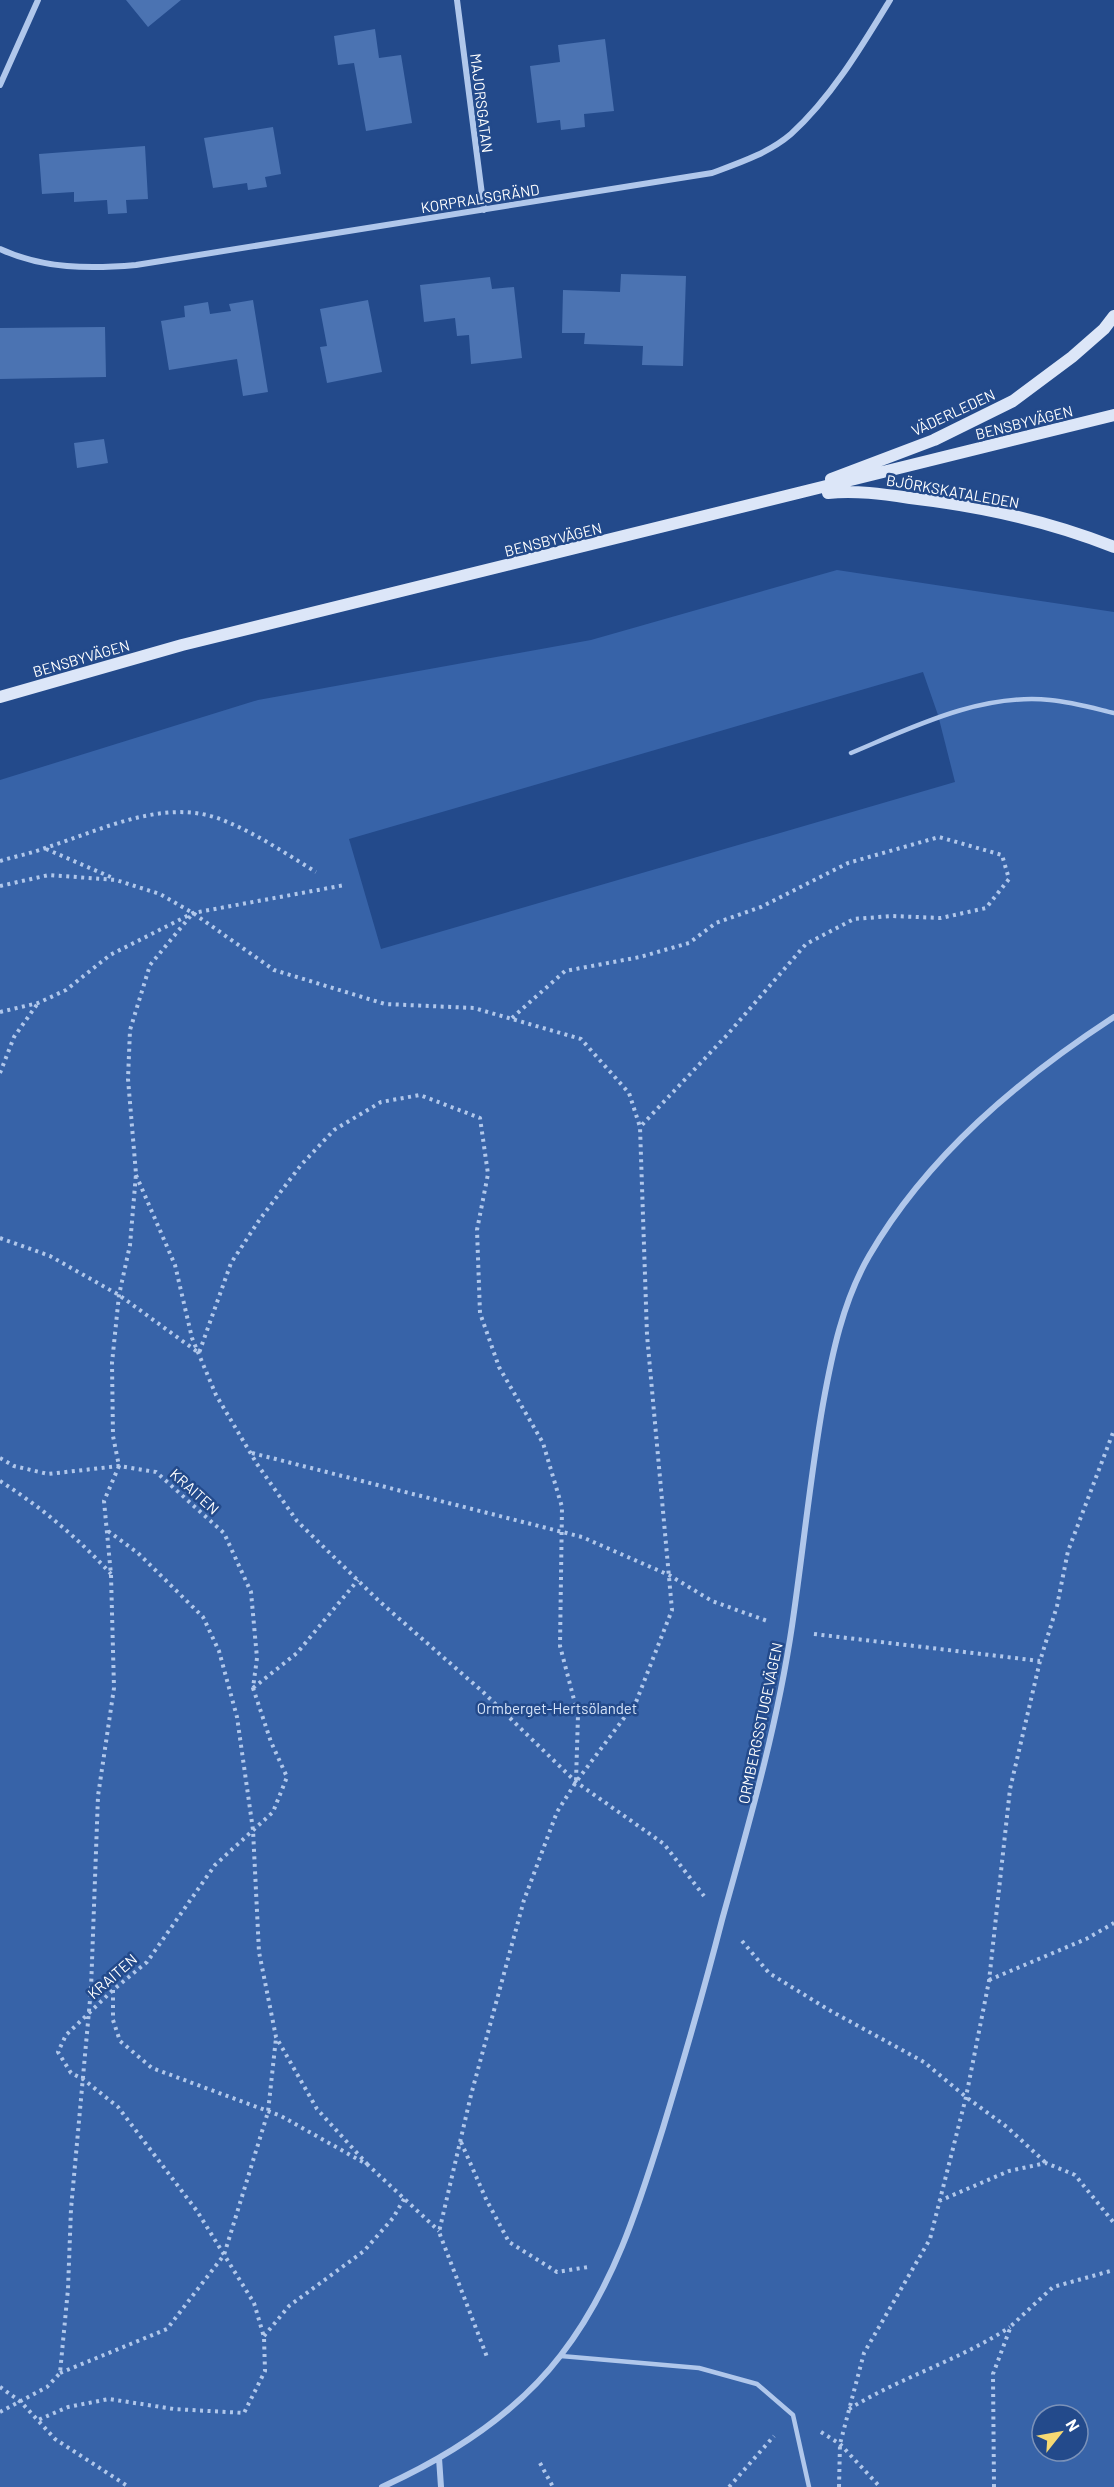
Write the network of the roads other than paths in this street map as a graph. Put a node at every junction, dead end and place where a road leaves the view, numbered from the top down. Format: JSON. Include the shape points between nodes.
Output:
{"nodes":[{"id":1,"x":38,"y":0,"type":"edge"},
{"id":2,"x":457,"y":0,"type":"edge"},
{"id":3,"x":890,"y":0,"type":"edge"},
{"id":4,"x":0,"y":85,"type":"edge"},
{"id":5,"x":484,"y":210,"type":"junction"},
{"id":6,"x":0,"y":249,"type":"edge"},
{"id":7,"x":1114,"y":316,"type":"edge"},
{"id":8,"x":1114,"y":416,"type":"edge"},
{"id":9,"x":782,"y":498,"type":"junction"},
{"id":10,"x":1114,"y":547,"type":"edge"},
{"id":11,"x":0,"y":697,"type":"edge"},
{"id":12,"x":1114,"y":713,"type":"edge"},
{"id":13,"x":851,"y":753,"type":"dead end"},
{"id":14,"x":1114,"y":1017,"type":"edge"},
{"id":15,"x":561,"y":2356,"type":"junction"},
{"id":16,"x":439,"y":2458,"type":"junction"},
{"id":17,"x":382,"y":2487,"type":"edge"},
{"id":18,"x":441,"y":2487,"type":"edge"},
{"id":19,"x":809,"y":2487,"type":"edge"}],
"edges":[{"from":1,"to":4,"type":"street"},
{"from":2,"to":5,"type":"street","name":"MAJORSGATAN"},
{"from":3,"to":5,"type":"street","name":"KORPRALSGRÄND","via":[[813,110],[790,134],[749,158],[712,173]]},
{"from":5,"to":6,"type":"street","name":"KORPRALSGRÄND","via":[[95,269],[52,265]]},
{"from":7,"to":9,"type":"main road","name":"VÄDERLEDEN","via":[[1072,357],[1013,401],[934,440]]},
{"from":8,"to":9,"type":"main road","name":"BENSBYVÄGEN"},
{"from":9,"to":10,"type":"main road","name":"BJÖRKSKATALEDEN","via":[[840,492],[945,502],[1037,521]]},
{"from":9,"to":11,"type":"main road","name":"BENSBYVÄGEN","via":[[182,645]]},
{"from":12,"to":13,"type":"lane","via":[[1048,699],[1018,699],[974,707],[918,725]]},
{"from":14,"to":15,"type":"street","name":"ORMBERGSSTUGEVÄGEN","via":[[1058,1053],[990,1110],[946,1155],[903,1205],[869,1256],[847,1307],[815,1448],[792,1629],[768,1752],[703,1995],[639,2205],[610,2276]]},
{"from":15,"to":16,"type":"street","name":"ORMBERGSSTUGEVÄGEN","via":[[524,2396]]},
{"from":15,"to":19,"type":"lane","via":[[699,2368],[757,2384],[793,2415]]},
{"from":16,"to":17,"type":"street","name":"ORMBERGSSTUGEVÄGEN"},
{"from":16,"to":18,"type":"street"}]}
